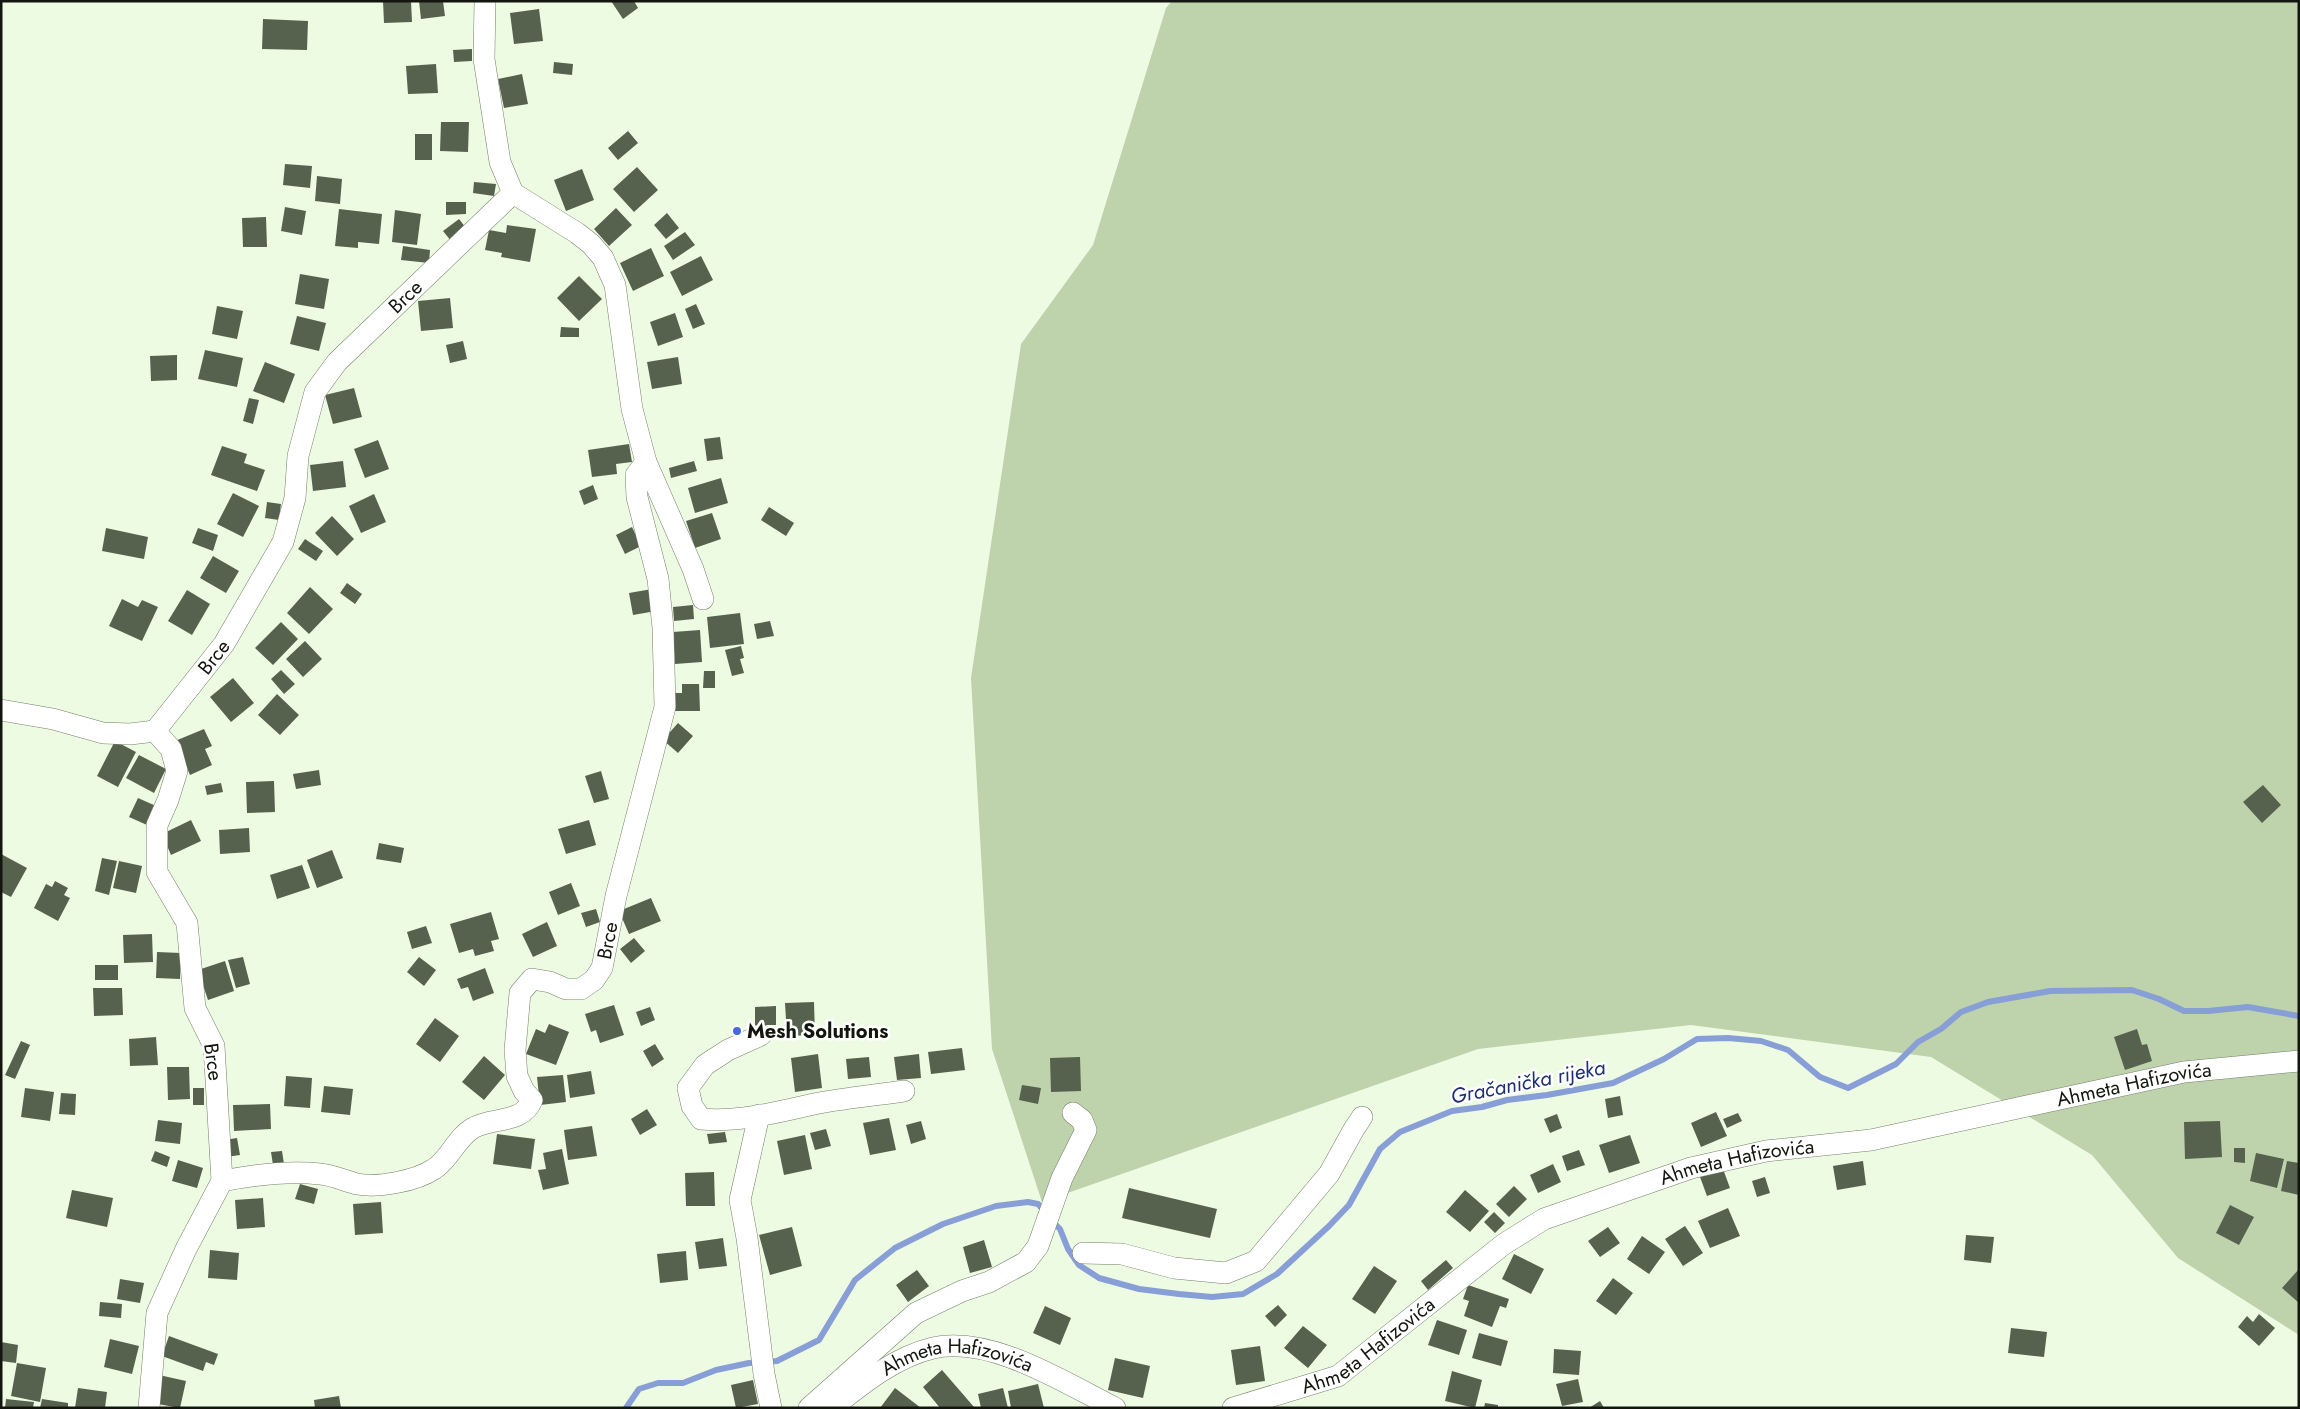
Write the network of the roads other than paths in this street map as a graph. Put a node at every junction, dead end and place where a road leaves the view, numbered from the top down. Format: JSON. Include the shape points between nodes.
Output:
{"nodes":[{"id":1,"x":485,"y":1,"type":"edge"},
{"id":2,"x":513,"y":193,"type":"junction"},
{"id":3,"x":646,"y":462,"type":"junction"},
{"id":4,"x":703,"y":599,"type":"dead end"},
{"id":5,"x":1,"y":710,"type":"edge"},
{"id":6,"x":154,"y":731,"type":"junction"},
{"id":7,"x":761,"y":1035,"type":"dead end"},
{"id":8,"x":2299,"y":1061,"type":"edge"},
{"id":9,"x":904,"y":1091,"type":"dead end"},
{"id":10,"x":1073,"y":1113,"type":"dead end"},
{"id":11,"x":758,"y":1115,"type":"junction"},
{"id":12,"x":1362,"y":1117,"type":"dead end"},
{"id":13,"x":222,"y":1181,"type":"junction"},
{"id":14,"x":1083,"y":1253,"type":"dead end"},
{"id":15,"x":149,"y":1408,"type":"edge"},
{"id":16,"x":771,"y":1408,"type":"edge"},
{"id":17,"x":809,"y":1408,"type":"edge"},
{"id":18,"x":832,"y":1408,"type":"edge"},
{"id":19,"x":1115,"y":1408,"type":"edge"},
{"id":20,"x":1233,"y":1408,"type":"edge"}],
"edges":[{"from":1,"to":2,"type":"street","via":[[484,59],[500,162]]},
{"from":2,"to":3,"type":"street","via":[[577,233],[602,258],[615,285],[632,409]]},
{"from":2,"to":6,"type":"street","name":"Brce","via":[[337,362],[315,392],[298,456],[295,498],[283,542],[224,644]]},
{"from":3,"to":4,"type":"street"},
{"from":3,"to":13,"type":"street","name":"Brce","via":[[636,475],[637,497],[658,579],[665,707],[616,896],[602,968],[594,980],[581,989],[566,989],[532,979],[520,993],[517,1076],[532,1100],[529,1107],[520,1115],[473,1128],[435,1169],[404,1182],[358,1184],[320,1174],[299,1173]]},
{"from":5,"to":6,"type":"street","via":[[53,719],[103,733]]},
{"from":6,"to":13,"type":"street","name":"Brce","via":[[171,749],[177,771],[157,826],[157,872],[187,924],[195,1008],[214,1046]]},
{"from":7,"to":11,"type":"street","via":[[705,1065],[688,1088],[692,1106],[701,1119]]},
{"from":8,"to":20,"type":"street","name":"Ahmeta Hafizovića","via":[[2184,1072],[1870,1140],[1766,1151],[1691,1168],[1544,1219],[1504,1244],[1338,1376]]},
{"from":9,"to":11,"type":"street"},
{"from":10,"to":17,"type":"street","name":"Ahmeta Hafizovića","via":[[1082,1120],[1086,1130],[1062,1178],[1038,1246],[1026,1262],[916,1314]]},
{"from":11,"to":16,"type":"street","via":[[740,1200]]},
{"from":12,"to":14,"type":"street","via":[[1329,1174],[1256,1261],[1226,1273],[1174,1268],[1122,1254]]},
{"from":13,"to":15,"type":"street","via":[[157,1313]]},
{"from":18,"to":19,"type":"street","name":"Ahmeta Hafizovića","via":[[895,1362],[934,1348],[977,1347],[1018,1360]]}]}
